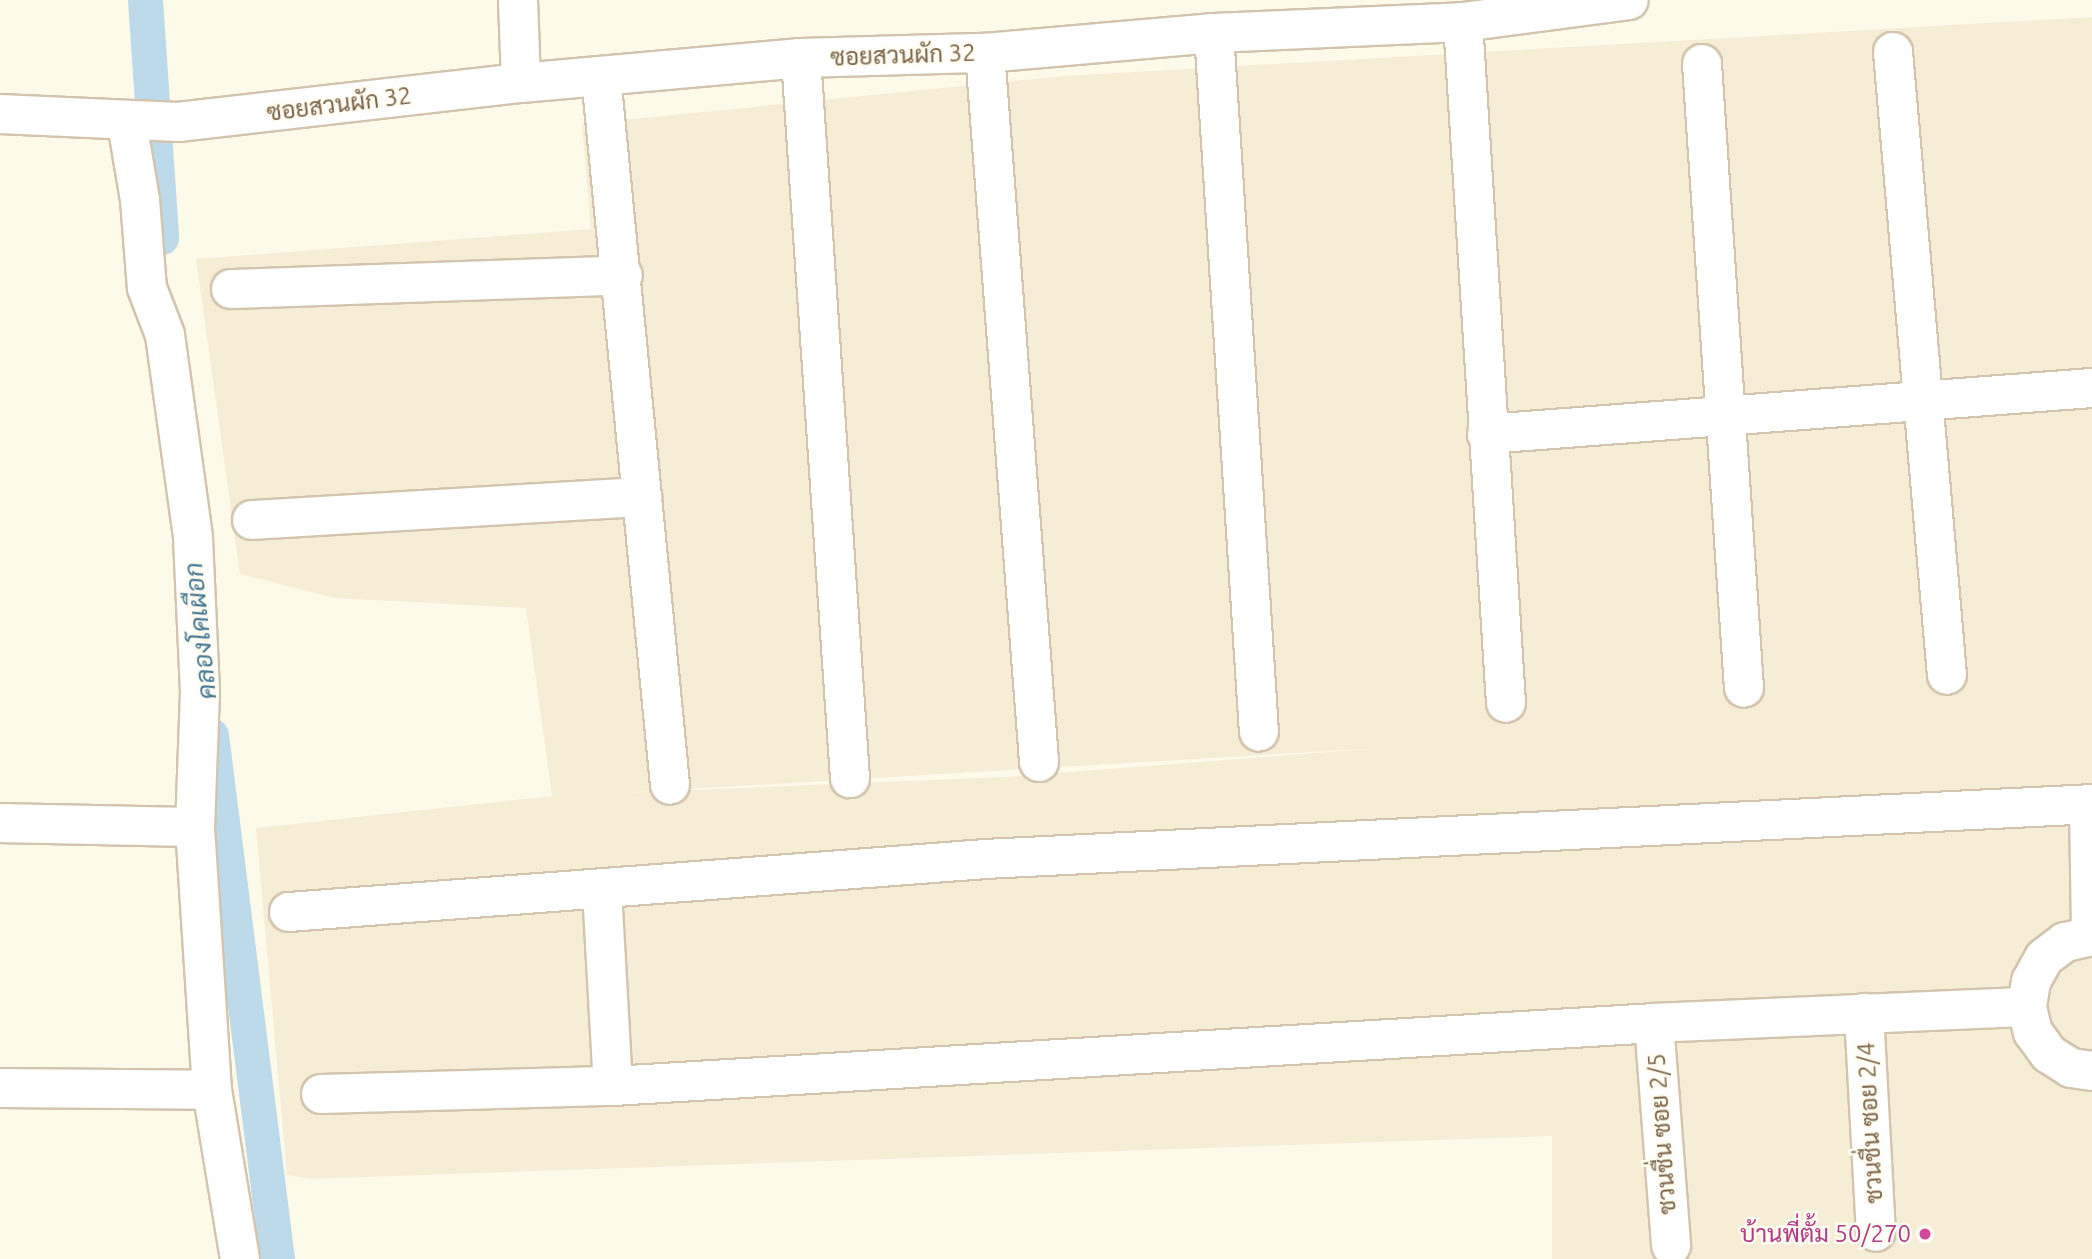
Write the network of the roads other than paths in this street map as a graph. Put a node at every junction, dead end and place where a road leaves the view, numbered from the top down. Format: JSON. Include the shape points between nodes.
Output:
{"nodes":[{"id":1,"x":518,"y":0,"type":"edge"},
{"id":2,"x":1629,"y":0,"type":"edge"},
{"id":3,"x":1463,"y":22,"type":"junction"},
{"id":4,"x":1214,"y":33,"type":"junction"},
{"id":5,"x":1893,"y":52,"type":"dead end"},
{"id":6,"x":985,"y":53,"type":"junction"},
{"id":7,"x":801,"y":58,"type":"junction"},
{"id":8,"x":1702,"y":64,"type":"dead end"},
{"id":9,"x":601,"y":76,"type":"junction"},
{"id":10,"x":521,"y":83,"type":"junction"},
{"id":11,"x":0,"y":114,"type":"edge"},
{"id":12,"x":133,"y":123,"type":"junction"},
{"id":13,"x":623,"y":275,"type":"junction"},
{"id":14,"x":231,"y":289,"type":"dead end"},
{"id":15,"x":2092,"y":388,"type":"edge"},
{"id":16,"x":1922,"y":402,"type":"junction"},
{"id":17,"x":1725,"y":415,"type":"junction"},
{"id":18,"x":1487,"y":434,"type":"junction"},
{"id":19,"x":642,"y":497,"type":"junction"},
{"id":20,"x":252,"y":520,"type":"dead end"},
{"id":21,"x":1947,"y":675,"type":"dead end"},
{"id":22,"x":1744,"y":688,"type":"dead end"},
{"id":23,"x":1506,"y":703,"type":"dead end"},
{"id":24,"x":1259,"y":732,"type":"dead end"},
{"id":25,"x":1039,"y":762,"type":"dead end"},
{"id":26,"x":849,"y":778,"type":"dead end"},
{"id":27,"x":670,"y":785,"type":"dead end"},
{"id":28,"x":2090,"y":804,"type":"edge"},
{"id":29,"x":0,"y":823,"type":"edge"},
{"id":30,"x":195,"y":827,"type":"junction"},
{"id":31,"x":602,"y":890,"type":"junction"},
{"id":32,"x":289,"y":912,"type":"dead end"},
{"id":33,"x":2091,"y":936,"type":"edge"},
{"id":34,"x":2026,"y":1007,"type":"junction"},
{"id":35,"x":1864,"y":1013,"type":"junction"},
{"id":36,"x":1654,"y":1023,"type":"junction"},
{"id":37,"x":2092,"y":1071,"type":"edge"},
{"id":38,"x":613,"y":1086,"type":"junction"},
{"id":39,"x":0,"y":1088,"type":"edge"},
{"id":40,"x":212,"y":1090,"type":"junction"},
{"id":41,"x":321,"y":1094,"type":"dead end"},
{"id":42,"x":1877,"y":1232,"type":"dead end"},
{"id":43,"x":1671,"y":1245,"type":"dead end"},
{"id":44,"x":240,"y":1259,"type":"edge"}],
"edges":[{"from":1,"to":10,"type":"street"},
{"from":2,"to":3,"type":"street","name":"ซอยสวนผัก 32"},
{"from":3,"to":4,"type":"street","name":"ซอยสวนผัก 32"},
{"from":3,"to":18,"type":"street"},
{"from":4,"to":6,"type":"street","name":"ซอยสวนผัก 32"},
{"from":4,"to":24,"type":"street"},
{"from":5,"to":16,"type":"street"},
{"from":6,"to":7,"type":"street","name":"ซอยสวนผัก 32"},
{"from":6,"to":25,"type":"street"},
{"from":7,"to":9,"type":"street","name":"ซอยสวนผัก 32"},
{"from":7,"to":26,"type":"street"},
{"from":8,"to":17,"type":"street"},
{"from":9,"to":10,"type":"street","name":"ซอยสวนผัก 32"},
{"from":9,"to":13,"type":"street"},
{"from":10,"to":12,"type":"street","name":"ซอยสวนผัก 32","via":[[178,122]]},
{"from":11,"to":12,"type":"street","name":"ซอยสวนผัก 32"},
{"from":12,"to":30,"type":"street","via":[[147,288],[165,335],[193,538],[200,692]]},
{"from":13,"to":14,"type":"street"},
{"from":13,"to":19,"type":"street"},
{"from":15,"to":16,"type":"street"},
{"from":16,"to":17,"type":"street"},
{"from":16,"to":21,"type":"street"},
{"from":17,"to":18,"type":"street"},
{"from":17,"to":22,"type":"street"},
{"from":18,"to":23,"type":"street"},
{"from":19,"to":20,"type":"street"},
{"from":19,"to":27,"type":"street"},
{"from":28,"to":31,"type":"street","via":[[985,859]]},
{"from":28,"to":33,"type":"street"},
{"from":29,"to":30,"type":"street"},
{"from":30,"to":40,"type":"street"},
{"from":31,"to":32,"type":"street"},
{"from":31,"to":38,"type":"street"},
{"from":33,"to":34,"type":"street","via":[[2065,942],[2044,958],[2031,981]]},
{"from":34,"to":35,"type":"street"},
{"from":34,"to":37,"type":"street","via":[[2033,1032],[2049,1054],[2071,1068]]},
{"from":35,"to":36,"type":"street"},
{"from":35,"to":42,"type":"street","name":"ชวนชื่น ซอย 2/4"},
{"from":36,"to":38,"type":"street"},
{"from":36,"to":43,"type":"street","name":"ชวนชื่น ซอย 2/5"},
{"from":38,"to":41,"type":"street"},
{"from":39,"to":40,"type":"street"},
{"from":40,"to":44,"type":"street"}]}
